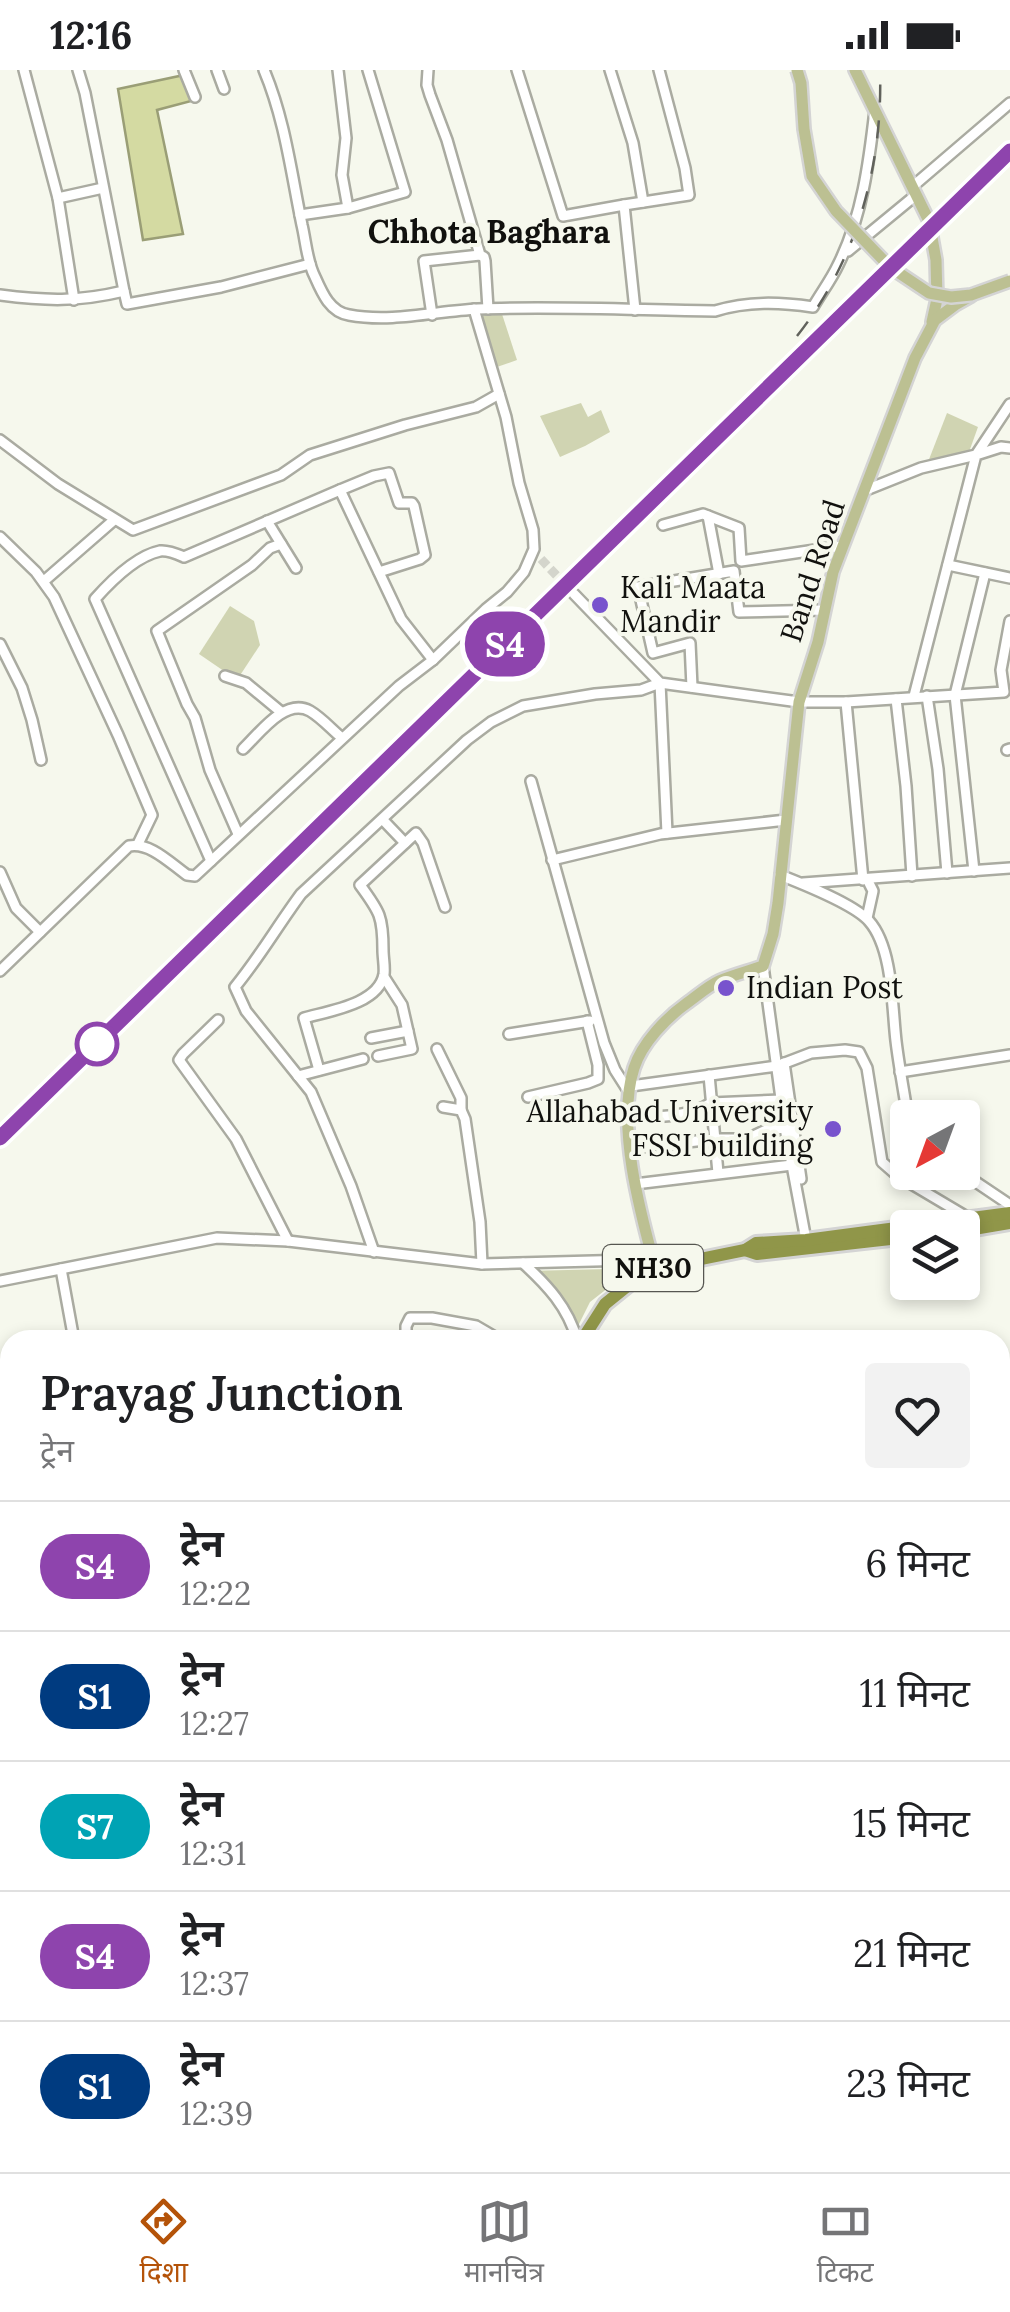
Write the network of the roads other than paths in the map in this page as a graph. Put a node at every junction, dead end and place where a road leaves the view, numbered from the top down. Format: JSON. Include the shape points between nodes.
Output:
{"nodes":[{"id":1,"x":24,"y":70,"type":"edge"},
{"id":2,"x":78,"y":70,"type":"edge"},
{"id":3,"x":184,"y":70,"type":"edge"},
{"id":4,"x":216,"y":70,"type":"edge"},
{"id":5,"x":264,"y":70,"type":"edge"},
{"id":6,"x":338,"y":70,"type":"edge"},
{"id":7,"x":368,"y":70,"type":"edge"},
{"id":8,"x":428,"y":70,"type":"edge"},
{"id":9,"x":517,"y":70,"type":"edge"},
{"id":10,"x":610,"y":70,"type":"edge"},
{"id":11,"x":659,"y":70,"type":"edge"},
{"id":12,"x":796,"y":70,"type":"edge"},
{"id":13,"x":856,"y":70,"type":"edge"},
{"id":14,"x":224,"y":90,"type":"dead end"},
{"id":15,"x":195,"y":97,"type":"dead end"},
{"id":16,"x":1010,"y":103,"type":"edge"},
{"id":17,"x":875,"y":108,"type":"junction"},
{"id":18,"x":104,"y":188,"type":"junction"},
{"id":19,"x":914,"y":191,"type":"junction"},
{"id":20,"x":58,"y":198,"type":"junction"},
{"id":21,"x":643,"y":202,"type":"junction"},
{"id":22,"x":624,"y":204,"type":"junction"},
{"id":23,"x":348,"y":208,"type":"junction"},
{"id":24,"x":300,"y":216,"type":"junction"},
{"id":25,"x":848,"y":251,"type":"dead end"},
{"id":26,"x":480,"y":255,"type":"junction"},
{"id":27,"x":310,"y":264,"type":"junction"},
{"id":28,"x":1010,"y":281,"type":"edge"},
{"id":29,"x":124,"y":291,"type":"junction"},
{"id":30,"x":0,"y":295,"type":"edge"},
{"id":31,"x":74,"y":300,"type":"junction"},
{"id":32,"x":474,"y":309,"type":"junction"},
{"id":33,"x":488,"y":309,"type":"junction"},
{"id":34,"x":636,"y":310,"type":"junction"},
{"id":35,"x":432,"y":315,"type":"junction"},
{"id":36,"x":931,"y":327,"type":"junction"},
{"id":37,"x":499,"y":394,"type":"junction"},
{"id":38,"x":1010,"y":406,"type":"edge"},
{"id":39,"x":0,"y":440,"type":"edge"},
{"id":40,"x":1010,"y":448,"type":"edge"},
{"id":41,"x":976,"y":455,"type":"junction"},
{"id":42,"x":340,"y":490,"type":"junction"},
{"id":43,"x":866,"y":490,"type":"junction"},
{"id":44,"x":708,"y":516,"type":"junction"},
{"id":45,"x":114,"y":520,"type":"junction"},
{"id":46,"x":267,"y":521,"type":"junction"},
{"id":47,"x":663,"y":525,"type":"dead end"},
{"id":48,"x":533,"y":530,"type":"junction"},
{"id":49,"x":0,"y":537,"type":"edge"},
{"id":50,"x":281,"y":544,"type":"junction"},
{"id":51,"x":842,"y":546,"type":"junction"},
{"id":52,"x":541,"y":558,"type":"tunnel mouth"},
{"id":53,"x":948,"y":565,"type":"junction"},
{"id":54,"x":296,"y":568,"type":"dead end"},
{"id":55,"x":380,"y":572,"type":"junction"},
{"id":56,"x":984,"y":573,"type":"junction"},
{"id":57,"x":719,"y":574,"type":"junction"},
{"id":58,"x":1010,"y":578,"type":"edge"},
{"id":59,"x":44,"y":581,"type":"junction"},
{"id":60,"x":574,"y":594,"type":"tunnel mouth"},
{"id":61,"x":824,"y":610,"type":"junction"},
{"id":62,"x":1010,"y":622,"type":"edge"},
{"id":63,"x":0,"y":644,"type":"edge"},
{"id":64,"x":433,"y":660,"type":"junction"},
{"id":65,"x":1006,"y":670,"type":"edge"},
{"id":66,"x":225,"y":676,"type":"dead end"},
{"id":67,"x":660,"y":683,"type":"junction"},
{"id":68,"x":692,"y":687,"type":"junction"},
{"id":69,"x":955,"y":694,"type":"junction"},
{"id":70,"x":914,"y":696,"type":"junction"},
{"id":71,"x":927,"y":696,"type":"junction"},
{"id":72,"x":896,"y":698,"type":"junction"},
{"id":73,"x":798,"y":702,"type":"junction"},
{"id":74,"x":846,"y":702,"type":"junction"},
{"id":75,"x":281,"y":712,"type":"junction"},
{"id":76,"x":342,"y":738,"type":"junction"},
{"id":77,"x":242,"y":749,"type":"dead end"},
{"id":78,"x":41,"y":760,"type":"dead end"},
{"id":79,"x":531,"y":781,"type":"dead end"},
{"id":80,"x":383,"y":820,"type":"junction"},
{"id":81,"x":786,"y":820,"type":"junction"},
{"id":82,"x":667,"y":833,"type":"junction"},
{"id":83,"x":238,"y":834,"type":"junction"},
{"id":84,"x":405,"y":843,"type":"junction"},
{"id":85,"x":138,"y":844,"type":"junction"},
{"id":86,"x":552,"y":860,"type":"junction"},
{"id":87,"x":210,"y":861,"type":"junction"},
{"id":88,"x":1010,"y":868,"type":"edge"},
{"id":89,"x":974,"y":871,"type":"junction"},
{"id":90,"x":0,"y":872,"type":"edge"},
{"id":91,"x":947,"y":873,"type":"junction"},
{"id":92,"x":780,"y":875,"type":"junction"},
{"id":93,"x":912,"y":876,"type":"junction"},
{"id":94,"x":865,"y":880,"type":"junction"},
{"id":95,"x":800,"y":883,"type":"junction"},
{"id":96,"x":445,"y":908,"type":"dead end"},
{"id":97,"x":867,"y":918,"type":"junction"},
{"id":98,"x":40,"y":932,"type":"junction"},
{"id":99,"x":763,"y":966,"type":"junction"},
{"id":100,"x":0,"y":970,"type":"edge"},
{"id":101,"x":384,"y":977,"type":"junction"},
{"id":102,"x":218,"y":1020,"type":"dead end"},
{"id":103,"x":593,"y":1021,"type":"junction"},
{"id":104,"x":408,"y":1031,"type":"junction"},
{"id":105,"x":509,"y":1034,"type":"dead end"},
{"id":106,"x":371,"y":1038,"type":"dead end"},
{"id":107,"x":437,"y":1049,"type":"dead end"},
{"id":108,"x":378,"y":1056,"type":"dead end"},
{"id":109,"x":1010,"y":1056,"type":"edge"},
{"id":110,"x":363,"y":1059,"type":"dead end"},
{"id":111,"x":780,"y":1064,"type":"junction"},
{"id":112,"x":320,"y":1070,"type":"junction"},
{"id":113,"x":900,"y":1072,"type":"junction"},
{"id":114,"x":709,"y":1075,"type":"junction"},
{"id":115,"x":298,"y":1076,"type":"junction"},
{"id":116,"x":630,"y":1089,"type":"junction"},
{"id":117,"x":528,"y":1096,"type":"dead end"},
{"id":118,"x":781,"y":1100,"type":"junction"},
{"id":119,"x":905,"y":1100,"type":"edge"},
{"id":120,"x":711,"y":1104,"type":"junction"},
{"id":121,"x":442,"y":1107,"type":"dead end"},
{"id":122,"x":460,"y":1110,"type":"junction"},
{"id":123,"x":628,"y":1114,"type":"junction"},
{"id":124,"x":784,"y":1128,"type":"junction"},
{"id":125,"x":715,"y":1139,"type":"junction"},
{"id":126,"x":631,"y":1148,"type":"junction"},
{"id":127,"x":792,"y":1165,"type":"junction"},
{"id":128,"x":718,"y":1173,"type":"junction"},
{"id":129,"x":635,"y":1184,"type":"junction"},
{"id":130,"x":980,"y":1185,"type":"edge"},
{"id":131,"x":1010,"y":1205,"type":"edge"},
{"id":132,"x":946,"y":1210,"type":"edge"},
{"id":133,"x":806,"y":1212,"type":"dead end"},
{"id":134,"x":1010,"y":1214,"type":"edge"},
{"id":135,"x":980,"y":1221,"type":"edge"},
{"id":136,"x":1010,"y":1223,"type":"edge"},
{"id":137,"x":980,"y":1224,"type":"edge"},
{"id":138,"x":890,"y":1232,"type":"edge"},
{"id":139,"x":890,"y":1239,"type":"edge"},
{"id":140,"x":806,"y":1240,"type":"junction"},
{"id":141,"x":288,"y":1241,"type":"junction"},
{"id":142,"x":744,"y":1250,"type":"junction"},
{"id":143,"x":374,"y":1252,"type":"junction"},
{"id":144,"x":522,"y":1263,"type":"junction"},
{"id":145,"x":482,"y":1264,"type":"junction"},
{"id":146,"x":61,"y":1269,"type":"junction"},
{"id":147,"x":651,"y":1269,"type":"junction"},
{"id":148,"x":0,"y":1280,"type":"edge"},
{"id":149,"x":72,"y":1330,"type":"edge"},
{"id":150,"x":406,"y":1330,"type":"edge"},
{"id":151,"x":483,"y":1330,"type":"edge"},
{"id":152,"x":579,"y":1330,"type":"edge"},
{"id":153,"x":590,"y":1330,"type":"edge"}],
"edges":[{"from":1,"to":20,"type":"street"},
{"from":2,"to":18,"type":"street"},
{"from":3,"to":15,"type":"street"},
{"from":4,"to":14,"type":"street"},
{"from":5,"to":24,"type":"street","via":[[280,114]]},
{"from":6,"to":23,"type":"street"},
{"from":7,"to":23,"type":"street","via":[[405,192]]},
{"from":8,"to":26,"type":"street","via":[[427,85]]},
{"from":9,"to":22,"type":"street","via":[[563,216]]},
{"from":10,"to":21,"type":"street"},
{"from":11,"to":21,"type":"street","via":[[689,195]]},
{"from":12,"to":28,"type":"main road","bridge":true,"via":[[812,176],[890,266],[928,293],[951,297]]},
{"from":13,"to":17,"type":"main road"},
{"from":16,"to":19,"type":"street"},
{"from":17,"to":19,"type":"main road"},
{"from":17,"to":34,"type":"street","via":[[854,225],[813,307],[774,302],[715,311]]},
{"from":18,"to":20,"type":"street"},
{"from":18,"to":29,"type":"street"},
{"from":19,"to":25,"type":"street"},
{"from":19,"to":36,"type":"main road","via":[[929,221],[936,260]]},
{"from":20,"to":31,"type":"street"},
{"from":21,"to":22,"type":"street"},
{"from":22,"to":34,"type":"street"},
{"from":23,"to":24,"type":"street"},
{"from":24,"to":27,"type":"street"},
{"from":26,"to":33,"type":"street"},
{"from":26,"to":35,"type":"street","via":[[424,261]]},
{"from":27,"to":29,"type":"street","via":[[127,304]]},
{"from":27,"to":35,"type":"street","via":[[328,303],[346,315]]},
{"from":28,"to":36,"type":"main road","name":"Band Road","via":[[955,304]]},
{"from":29,"to":31,"type":"street"},
{"from":30,"to":31,"type":"street"},
{"from":32,"to":33,"type":"street"},
{"from":32,"to":35,"type":"street"},
{"from":32,"to":37,"type":"street"},
{"from":33,"to":34,"type":"street"},
{"from":36,"to":43,"type":"main road","name":"Band Road"},
{"from":37,"to":45,"type":"street","via":[[310,455],[281,475],[133,530]]},
{"from":37,"to":48,"type":"street"},
{"from":38,"to":41,"type":"street"},
{"from":39,"to":45,"type":"street"},
{"from":40,"to":41,"type":"street"},
{"from":41,"to":43,"type":"street"},
{"from":41,"to":53,"type":"street"},
{"from":42,"to":46,"type":"street"},
{"from":42,"to":55,"type":"street"},
{"from":42,"to":55,"type":"street","via":[[389,473],[399,503],[414,506],[425,555]]},
{"from":43,"to":51,"type":"main road","name":"Band Road"},
{"from":44,"to":47,"type":"street"},
{"from":44,"to":51,"type":"street","via":[[739,528],[741,561]]},
{"from":44,"to":57,"type":"street"},
{"from":45,"to":59,"type":"street"},
{"from":46,"to":50,"type":"street"},
{"from":46,"to":87,"type":"street","via":[[184,557],[160,551],[120,572],[96,598]]},
{"from":48,"to":52,"type":"street"},
{"from":48,"to":64,"type":"street","via":[[524,572]]},
{"from":49,"to":59,"type":"street"},
{"from":50,"to":54,"type":"street"},
{"from":50,"to":83,"type":"street","via":[[157,631]]},
{"from":51,"to":61,"type":"main road","name":"Band Road"},
{"from":53,"to":56,"type":"street"},
{"from":53,"to":70,"type":"street"},
{"from":55,"to":64,"type":"street","via":[[401,619]]},
{"from":56,"to":58,"type":"street"},
{"from":56,"to":69,"type":"street"},
{"from":57,"to":61,"type":"street","via":[[734,571],[739,612]]},
{"from":57,"to":68,"type":"street","via":[[638,587],[652,653],[690,643]]},
{"from":59,"to":85,"type":"street","via":[[152,815]]},
{"from":60,"to":67,"type":"street"},
{"from":61,"to":73,"type":"main road","name":"Band Road"},
{"from":62,"to":65,"type":"street"},
{"from":63,"to":78,"type":"street","via":[[22,688]]},
{"from":64,"to":76,"type":"street"},
{"from":65,"to":69,"type":"street","via":[[1004,692]]},
{"from":66,"to":75,"type":"street"},
{"from":67,"to":68,"type":"street"},
{"from":67,"to":80,"type":"street","via":[[522,706],[467,740]]},
{"from":67,"to":82,"type":"street"},
{"from":68,"to":73,"type":"street"},
{"from":69,"to":71,"type":"street"},
{"from":69,"to":89,"type":"street"},
{"from":70,"to":71,"type":"street"},
{"from":70,"to":72,"type":"street"},
{"from":71,"to":91,"type":"street"},
{"from":72,"to":74,"type":"street"},
{"from":72,"to":93,"type":"street"},
{"from":73,"to":74,"type":"street"},
{"from":73,"to":81,"type":"main road","name":"Band Road"},
{"from":74,"to":94,"type":"street"},
{"from":75,"to":76,"type":"street","via":[[308,710]]},
{"from":75,"to":77,"type":"street"},
{"from":76,"to":83,"type":"street"},
{"from":79,"to":86,"type":"street"},
{"from":80,"to":84,"type":"street"},
{"from":80,"to":115,"type":"street","via":[[301,894],[234,987]]},
{"from":81,"to":82,"type":"street"},
{"from":81,"to":92,"type":"main road","name":"Band Road"},
{"from":82,"to":86,"type":"street"},
{"from":83,"to":87,"type":"street"},
{"from":84,"to":96,"type":"street","via":[[416,833],[423,843]]},
{"from":84,"to":101,"type":"street","via":[[360,885],[383,925]]},
{"from":85,"to":87,"type":"street","via":[[187,875],[195,876]]},
{"from":85,"to":98,"type":"street"},
{"from":86,"to":103,"type":"street"},
{"from":88,"to":89,"type":"street"},
{"from":89,"to":91,"type":"street"},
{"from":90,"to":98,"type":"street","via":[[16,908]]},
{"from":91,"to":93,"type":"street"},
{"from":92,"to":95,"type":"street"},
{"from":92,"to":99,"type":"main road","name":"Band Road"},
{"from":93,"to":94,"type":"street"},
{"from":94,"to":95,"type":"street"},
{"from":94,"to":97,"type":"street","via":[[874,890]]},
{"from":95,"to":97,"type":"street"},
{"from":97,"to":113,"type":"street","via":[[888,968]]},
{"from":98,"to":100,"type":"street"},
{"from":99,"to":111,"type":"street"},
{"from":99,"to":116,"type":"main road","via":[[717,982],[676,1011],[649,1040]]},
{"from":101,"to":104,"type":"street","via":[[402,1005]]},
{"from":101,"to":112,"type":"street","via":[[376,992],[352,1005],[304,1018]]},
{"from":102,"to":141,"type":"street","via":[[179,1060],[236,1139]]},
{"from":103,"to":105,"type":"street"},
{"from":103,"to":116,"type":"street"},
{"from":103,"to":117,"type":"street","via":[[598,1079]]},
{"from":104,"to":106,"type":"street"},
{"from":104,"to":108,"type":"street","via":[[412,1049]]},
{"from":107,"to":122,"type":"street","via":[[462,1098]]},
{"from":109,"to":113,"type":"street"},
{"from":110,"to":112,"type":"street"},
{"from":111,"to":114,"type":"street"},
{"from":111,"to":118,"type":"street"},
{"from":111,"to":132,"type":"street","via":[[811,1053],[859,1052],[882,1162]]},
{"from":111,"to":133,"type":"street"},
{"from":112,"to":115,"type":"street"},
{"from":113,"to":119,"type":"street"},
{"from":114,"to":116,"type":"street"},
{"from":114,"to":120,"type":"street"},
{"from":115,"to":143,"type":"street","via":[[311,1092]]},
{"from":116,"to":123,"type":"main road"},
{"from":118,"to":120,"type":"street"},
{"from":118,"to":124,"type":"street"},
{"from":120,"to":123,"type":"street","via":[[666,1116]]},
{"from":120,"to":125,"type":"street"},
{"from":121,"to":122,"type":"street"},
{"from":122,"to":145,"type":"street"},
{"from":123,"to":126,"type":"main road"},
{"from":124,"to":125,"type":"street","via":[[748,1139]]},
{"from":124,"to":127,"type":"street"},
{"from":125,"to":126,"type":"street"},
{"from":125,"to":128,"type":"street"},
{"from":126,"to":129,"type":"main road"},
{"from":127,"to":128,"type":"street"},
{"from":127,"to":140,"type":"street"},
{"from":128,"to":129,"type":"street"},
{"from":129,"to":147,"type":"main road"},
{"from":130,"to":131,"type":"street"},
{"from":134,"to":135,"type":"highway","number":"NH30"},
{"from":136,"to":137,"type":"highway"},
{"from":138,"to":140,"type":"highway","number":"NH30"},
{"from":139,"to":142,"type":"highway","via":[[758,1254]]},
{"from":140,"to":142,"type":"highway","number":"NH30"},
{"from":141,"to":143,"type":"street"},
{"from":141,"to":146,"type":"street","via":[[216,1238]]},
{"from":142,"to":147,"type":"highway","number":"NH30"},
{"from":143,"to":145,"type":"street"},
{"from":144,"to":145,"type":"street"},
{"from":144,"to":147,"type":"street","via":[[631,1260]]},
{"from":144,"to":152,"type":"street"},
{"from":146,"to":148,"type":"street"},
{"from":146,"to":149,"type":"street"},
{"from":147,"to":153,"type":"highway","number":"NH30","via":[[605,1304]]},
{"from":150,"to":151,"type":"street","via":[[410,1318],[432,1318]]}]}
